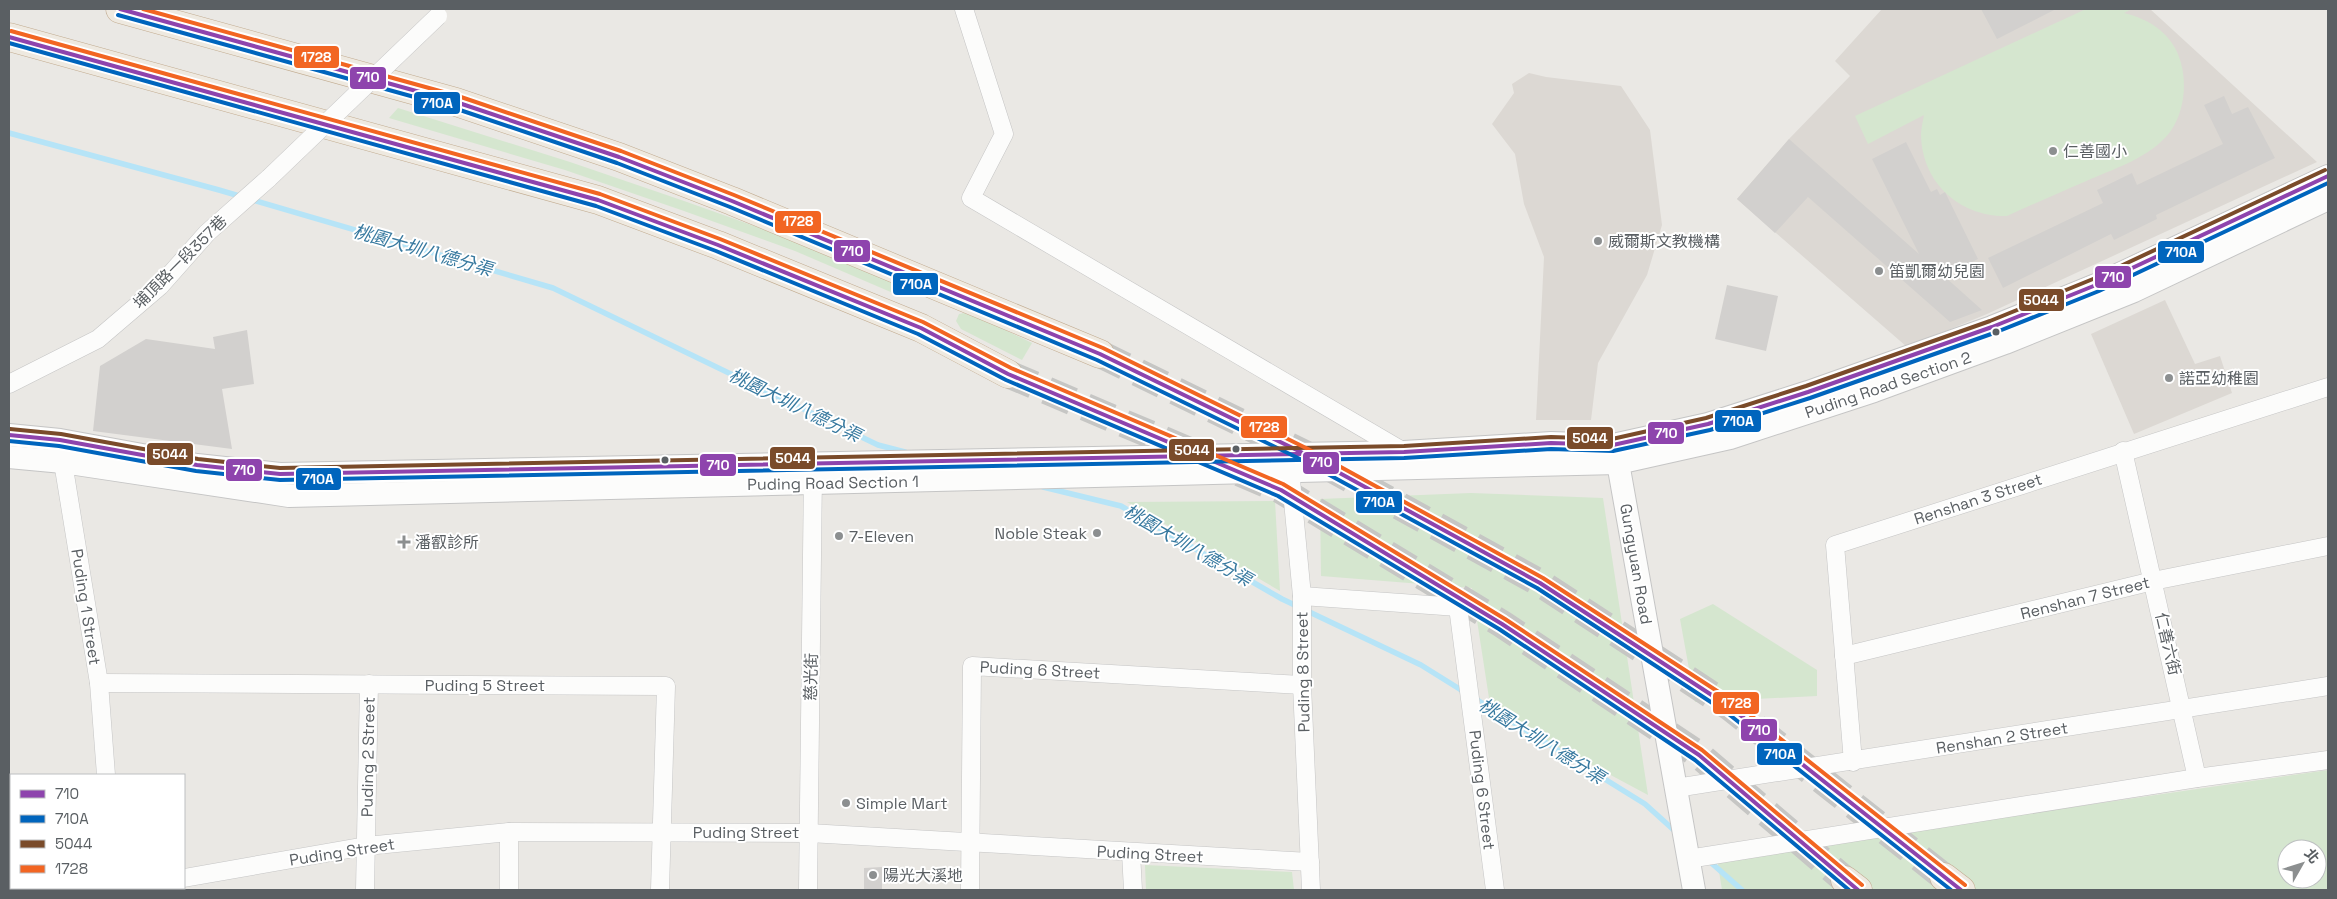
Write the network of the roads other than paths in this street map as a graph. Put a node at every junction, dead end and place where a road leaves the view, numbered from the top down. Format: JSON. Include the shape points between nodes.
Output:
{"nodes":[{"id":1,"x":120,"y":9,"type":"edge"},
{"id":2,"x":964,"y":9,"type":"edge"},
{"id":3,"x":440,"y":12,"type":"edge"},
{"id":4,"x":9,"y":37,"type":"edge"},
{"id":5,"x":2328,"y":176,"type":"edge"},
{"id":6,"x":2328,"y":200,"type":"edge"},
{"id":7,"x":934,"y":286,"type":"junction"},
{"id":8,"x":921,"y":328,"type":"junction"},
{"id":9,"x":1100,"y":354,"type":"tunnel mouth"},
{"id":10,"x":1008,"y":374,"type":"tunnel mouth"},
{"id":11,"x":9,"y":384,"type":"edge"},
{"id":12,"x":2328,"y":387,"type":"edge"},
{"id":13,"x":9,"y":435,"type":"edge"},
{"id":14,"x":60,"y":440,"type":"junction"},
{"id":15,"x":1404,"y":452,"type":"junction"},
{"id":16,"x":2123,"y":452,"type":"junction"},
{"id":17,"x":1615,"y":454,"type":"junction"},
{"id":18,"x":9,"y":457,"type":"edge"},
{"id":19,"x":63,"y":462,"type":"junction"},
{"id":20,"x":1289,"y":464,"type":"junction"},
{"id":21,"x":1421,"y":470,"type":"joint"},
{"id":22,"x":813,"y":474,"type":"junction"},
{"id":23,"x":2328,"y":546,"type":"edge"},
{"id":24,"x":2153,"y":581,"type":"junction"},
{"id":25,"x":1302,"y":596,"type":"junction"},
{"id":26,"x":1844,"y":656,"type":"junction"},
{"id":27,"x":99,"y":683,"type":"junction"},
{"id":28,"x":369,"y":684,"type":"junction"},
{"id":29,"x":1302,"y":685,"type":"junction"},
{"id":30,"x":2328,"y":686,"type":"edge"},
{"id":31,"x":2183,"y":709,"type":"junction"},
{"id":32,"x":2328,"y":760,"type":"edge"},
{"id":33,"x":1853,"y":762,"type":"junction"},
{"id":34,"x":106,"y":774,"type":"edge"},
{"id":35,"x":2198,"y":778,"type":"junction"},
{"id":36,"x":1676,"y":788,"type":"junction"},
{"id":37,"x":510,"y":832,"type":"junction"},
{"id":38,"x":662,"y":832,"type":"junction"},
{"id":39,"x":809,"y":833,"type":"junction"},
{"id":40,"x":970,"y":844,"type":"junction"},
{"id":41,"x":366,"y":846,"type":"junction"},
{"id":42,"x":1131,"y":853,"type":"junction"},
{"id":43,"x":1688,"y":859,"type":"junction"},
{"id":44,"x":1310,"y":862,"type":"junction"},
{"id":45,"x":185,"y":878,"type":"edge"},
{"id":46,"x":365,"y":890,"type":"edge"},
{"id":47,"x":509,"y":890,"type":"edge"},
{"id":48,"x":660,"y":890,"type":"edge"},
{"id":49,"x":808,"y":890,"type":"edge"},
{"id":50,"x":970,"y":890,"type":"edge"},
{"id":51,"x":1133,"y":890,"type":"edge"},
{"id":52,"x":1311,"y":890,"type":"edge"},
{"id":53,"x":1495,"y":890,"type":"edge"},
{"id":54,"x":1694,"y":890,"type":"edge"}],
"edges":[{"from":1,"to":7,"type":"highway","via":[[456,102],[619,157]]},
{"from":2,"to":15,"type":"street","via":[[1004,134],[970,198]]},
{"from":3,"to":11,"type":"street","name":"埔頂路一段357巷","bridge":true,"via":[[208,234],[160,286],[98,338]]},
{"from":4,"to":8,"type":"highway","via":[[598,200]]},
{"from":5,"to":17,"type":"street","name":"Puding Road Section 2","via":[[2096,285],[1992,327],[1862,374]]},
{"from":6,"to":17,"type":"street","name":"Puding Road Section 2","via":[[2134,291],[1874,392],[1730,438]]},
{"from":7,"to":8,"type":"highway"},
{"from":7,"to":9,"type":"highway"},
{"from":8,"to":10,"type":"highway"},
{"from":12,"to":16,"type":"street","name":"Renshan 3 Street"},
{"from":13,"to":14,"type":"street","name":"Puding Road Section 1"},
{"from":14,"to":19,"type":"street","name":"Puding 1 Street"},
{"from":14,"to":22,"type":"street","name":"Puding Road Section 1","via":[[197,465],[280,474]]},
{"from":15,"to":17,"type":"street","name":"Puding Road Section 2","via":[[1551,443]]},
{"from":15,"to":20,"type":"street","name":"Puding Road Section 1"},
{"from":16,"to":24,"type":"street","name":"仁善六街"},
{"from":16,"to":26,"type":"street","name":"Renshan 3 Street","via":[[1835,545]]},
{"from":17,"to":21,"type":"street","name":"Puding Road Section 2"},
{"from":17,"to":36,"type":"street","name":"Gungyuan Road"},
{"from":18,"to":19,"type":"street","name":"Puding Road Section 1"},
{"from":19,"to":22,"type":"street","name":"Puding Road Section 1","via":[[289,496]]},
{"from":19,"to":27,"type":"street","name":"Puding 1 Street"},
{"from":20,"to":21,"type":"street","name":"Puding Road Section 1"},
{"from":20,"to":22,"type":"street","name":"Puding Road Section 1"},
{"from":20,"to":25,"type":"street","name":"Puding 8 Street"},
{"from":22,"to":39,"type":"street","name":"慈光街"},
{"from":23,"to":24,"type":"street","name":"Renshan 7 Street"},
{"from":24,"to":26,"type":"street","name":"Renshan 7 Street"},
{"from":24,"to":31,"type":"street","name":"仁善六街"},
{"from":25,"to":29,"type":"street","name":"Puding 8 Street"},
{"from":25,"to":53,"type":"street","name":"Puding 6 Street","via":[[1458,607]]},
{"from":26,"to":33,"type":"street","name":"Renshan 3 Street"},
{"from":27,"to":28,"type":"street","name":"Puding 5 Street"},
{"from":27,"to":34,"type":"street","name":"Puding 1 Street"},
{"from":28,"to":38,"type":"street","name":"Puding 5 Street","via":[[666,686]]},
{"from":28,"to":41,"type":"street","name":"Puding 2 Street"},
{"from":29,"to":40,"type":"street","name":"Puding 6 Street","via":[[972,666]]},
{"from":29,"to":44,"type":"street","name":"Puding 8 Street"},
{"from":30,"to":31,"type":"street","name":"Renshan 2 Street"},
{"from":31,"to":33,"type":"street","name":"Renshan 2 Street"},
{"from":31,"to":35,"type":"street","name":"仁善六街"},
{"from":32,"to":35,"type":"street"},
{"from":33,"to":36,"type":"street","name":"Renshan 2 Street"},
{"from":35,"to":43,"type":"street"},
{"from":36,"to":43,"type":"street","name":"Gungyuan Road"},
{"from":37,"to":38,"type":"street","name":"Puding Street"},
{"from":37,"to":41,"type":"street","name":"Puding Street"},
{"from":37,"to":47,"type":"street"},
{"from":38,"to":39,"type":"street","name":"Puding Street"},
{"from":38,"to":48,"type":"street","name":"Puding 5 Street"},
{"from":39,"to":40,"type":"street","name":"Puding Street"},
{"from":39,"to":49,"type":"street","name":"慈光街"},
{"from":40,"to":42,"type":"street","name":"Puding Street"},
{"from":40,"to":50,"type":"street","name":"Puding 6 Street"},
{"from":41,"to":45,"type":"street","name":"Puding Street"},
{"from":41,"to":46,"type":"street","name":"Puding 2 Street"},
{"from":42,"to":44,"type":"street","name":"Puding Street"},
{"from":42,"to":51,"type":"street"},
{"from":43,"to":54,"type":"street","name":"Gungyuan Road"},
{"from":44,"to":52,"type":"street","name":"Puding 8 Street"}]}
